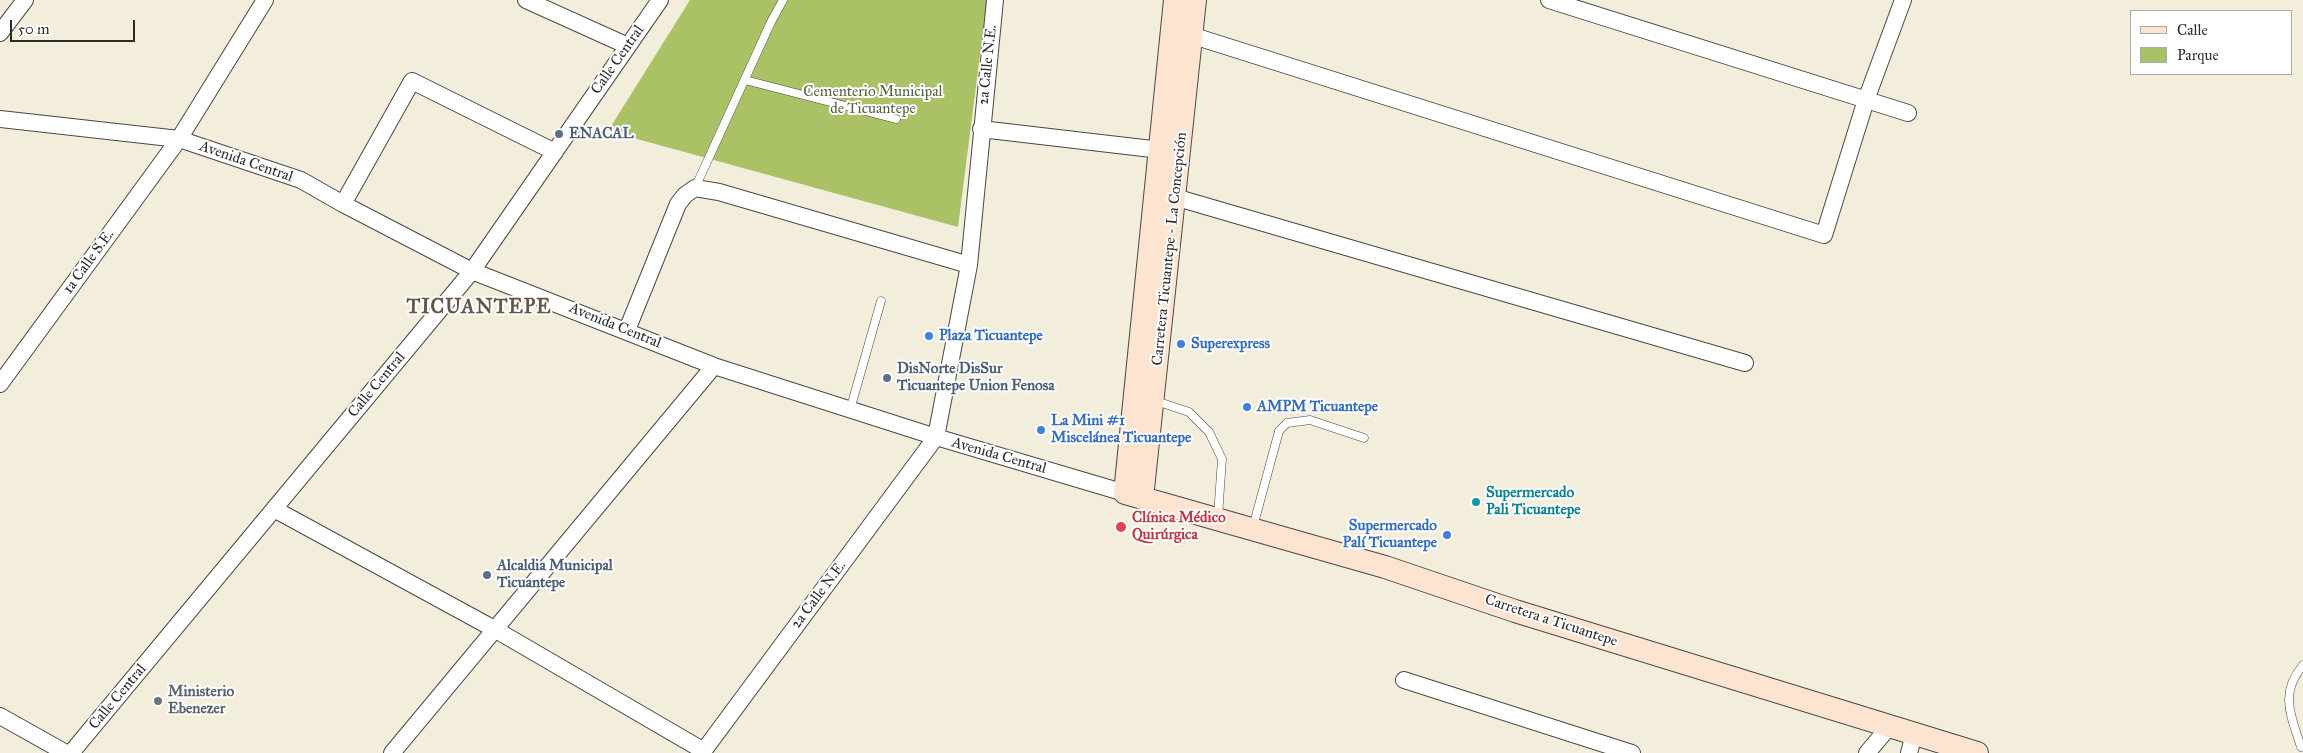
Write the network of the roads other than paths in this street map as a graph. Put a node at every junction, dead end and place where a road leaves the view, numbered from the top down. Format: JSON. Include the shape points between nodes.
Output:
{"nodes":[{"id":1,"x":25,"y":0,"type":"edge"},
{"id":2,"x":265,"y":0,"type":"edge"},
{"id":3,"x":526,"y":0,"type":"edge"},
{"id":4,"x":660,"y":0,"type":"edge"},
{"id":5,"x":782,"y":0,"type":"edge"},
{"id":6,"x":995,"y":0,"type":"edge"},
{"id":7,"x":1175,"y":0,"type":"edge"},
{"id":8,"x":1195,"y":0,"type":"edge"},
{"id":9,"x":1549,"y":0,"type":"edge"},
{"id":10,"x":1903,"y":0,"type":"edge"},
{"id":11,"x":1182,"y":32,"type":"junction"},
{"id":12,"x":0,"y":33,"type":"edge"},
{"id":13,"x":628,"y":46,"type":"junction"},
{"id":14,"x":745,"y":80,"type":"junction"},
{"id":15,"x":1866,"y":100,"type":"junction"},
{"id":16,"x":1908,"y":113,"type":"dead end"},
{"id":17,"x":0,"y":119,"type":"edge"},
{"id":18,"x":896,"y":119,"type":"dead end"},
{"id":19,"x":981,"y":129,"type":"junction"},
{"id":20,"x":179,"y":139,"type":"junction"},
{"id":21,"x":1169,"y":151,"type":"junction"},
{"id":22,"x":555,"y":152,"type":"junction"},
{"id":23,"x":695,"y":188,"type":"junction"},
{"id":24,"x":1165,"y":194,"type":"junction"},
{"id":25,"x":343,"y":204,"type":"junction"},
{"id":26,"x":969,"y":265,"type":"junction"},
{"id":27,"x":472,"y":271,"type":"junction"},
{"id":28,"x":881,"y":301,"type":"dead end"},
{"id":29,"x":627,"y":330,"type":"junction"},
{"id":30,"x":1745,"y":363,"type":"dead end"},
{"id":31,"x":714,"y":366,"type":"junction"},
{"id":32,"x":0,"y":384,"type":"edge"},
{"id":33,"x":1154,"y":400,"type":"junction"},
{"id":34,"x":850,"y":410,"type":"junction"},
{"id":35,"x":936,"y":437,"type":"junction"},
{"id":36,"x":1364,"y":438,"type":"dead end"},
{"id":37,"x":1134,"y":496,"type":"junction"},
{"id":38,"x":274,"y":509,"type":"junction"},
{"id":39,"x":1218,"y":519,"type":"junction"},
{"id":40,"x":1252,"y":529,"type":"junction"},
{"id":41,"x":496,"y":630,"type":"junction"},
{"id":42,"x":2303,"y":665,"type":"edge"},
{"id":43,"x":1404,"y":680,"type":"dead end"},
{"id":44,"x":0,"y":716,"type":"edge"},
{"id":45,"x":1889,"y":726,"type":"junction"},
{"id":46,"x":1911,"y":744,"type":"edge"},
{"id":47,"x":2300,"y":748,"type":"edge"},
{"id":48,"x":703,"y":752,"type":"edge"},
{"id":49,"x":66,"y":753,"type":"edge"},
{"id":50,"x":71,"y":753,"type":"edge"},
{"id":51,"x":392,"y":753,"type":"edge"},
{"id":52,"x":1632,"y":753,"type":"edge"},
{"id":53,"x":1867,"y":753,"type":"edge"},
{"id":54,"x":1977,"y":753,"type":"edge"}],
"edges":[{"from":1,"to":12,"type":"street"},
{"from":2,"to":20,"type":"street","name":"1a Calle S.E."},
{"from":3,"to":13,"type":"street"},
{"from":4,"to":13,"type":"street","name":"Calle Central"},
{"from":5,"to":14,"type":"lane"},
{"from":6,"to":19,"type":"street","name":"2a Calle N.E."},
{"from":7,"to":11,"type":"main road","name":"Carretera Ticuantepe - La Concepción"},
{"from":8,"to":11,"type":"main road","name":"Carretera Ticuantepe - La Concepción"},
{"from":9,"to":15,"type":"street"},
{"from":10,"to":15,"type":"street"},
{"from":11,"to":15,"type":"street","via":[[1824,235]]},
{"from":11,"to":21,"type":"main road","name":"Carretera Ticuantepe - La Concepción"},
{"from":13,"to":22,"type":"street","name":"Calle Central"},
{"from":14,"to":18,"type":"lane"},
{"from":14,"to":23,"type":"lane"},
{"from":15,"to":16,"type":"street"},
{"from":17,"to":20,"type":"street","name":"Avenida Central"},
{"from":19,"to":21,"type":"street"},
{"from":19,"to":26,"type":"street","name":"2a Calle N.E."},
{"from":20,"to":25,"type":"street","name":"Avenida Central","via":[[301,180]]},
{"from":20,"to":32,"type":"street","name":"1a Calle S.E."},
{"from":21,"to":24,"type":"main road","name":"Carretera Ticuantepe - La Concepción"},
{"from":22,"to":25,"type":"street","via":[[412,81]]},
{"from":22,"to":27,"type":"street","name":"Calle Central"},
{"from":23,"to":26,"type":"street","via":[[719,192]]},
{"from":23,"to":29,"type":"street","via":[[678,204]]},
{"from":24,"to":30,"type":"street"},
{"from":24,"to":33,"type":"main road","name":"Carretera Ticuantepe - La Concepción"},
{"from":24,"to":37,"type":"main road","name":"Carretera Ticuantepe - La Concepción"},
{"from":25,"to":27,"type":"street","name":"Avenida Central"},
{"from":26,"to":35,"type":"street","name":"2a Calle N.E."},
{"from":27,"to":29,"type":"street","name":"Avenida Central"},
{"from":27,"to":38,"type":"street","name":"Calle Central"},
{"from":28,"to":34,"type":"lane"},
{"from":29,"to":31,"type":"street","name":"Avenida Central"},
{"from":31,"to":34,"type":"street","name":"Avenida Central"},
{"from":31,"to":41,"type":"street"},
{"from":33,"to":37,"type":"main road","name":"Carretera Ticuantepe - La Concepción"},
{"from":33,"to":39,"type":"lane","via":[[1189,412],[1209,432],[1222,459]]},
{"from":34,"to":35,"type":"street","name":"Avenida Central"},
{"from":35,"to":37,"type":"street","name":"Avenida Central"},
{"from":35,"to":48,"type":"street","name":"2a Calle N.E."},
{"from":36,"to":40,"type":"lane","via":[[1310,420],[1287,423],[1279,431]]},
{"from":37,"to":39,"type":"main road","name":"Carretera a Ticuantepe"},
{"from":38,"to":41,"type":"street"},
{"from":38,"to":50,"type":"street","name":"Calle Central"},
{"from":39,"to":40,"type":"main road","name":"Carretera a Ticuantepe"},
{"from":40,"to":45,"type":"main road","name":"Carretera a Ticuantepe","via":[[1385,567],[1515,611]]},
{"from":41,"to":48,"type":"street"},
{"from":41,"to":51,"type":"street"},
{"from":42,"to":47,"type":"lane","via":[[2293,678],[2289,693],[2290,712]]},
{"from":43,"to":52,"type":"street"},
{"from":44,"to":49,"type":"street"},
{"from":45,"to":46,"type":"main road","name":"Carretera a Ticuantepe"},
{"from":45,"to":53,"type":"street"},
{"from":46,"to":54,"type":"main road","name":"Carretera a Ticuantepe"}]}
